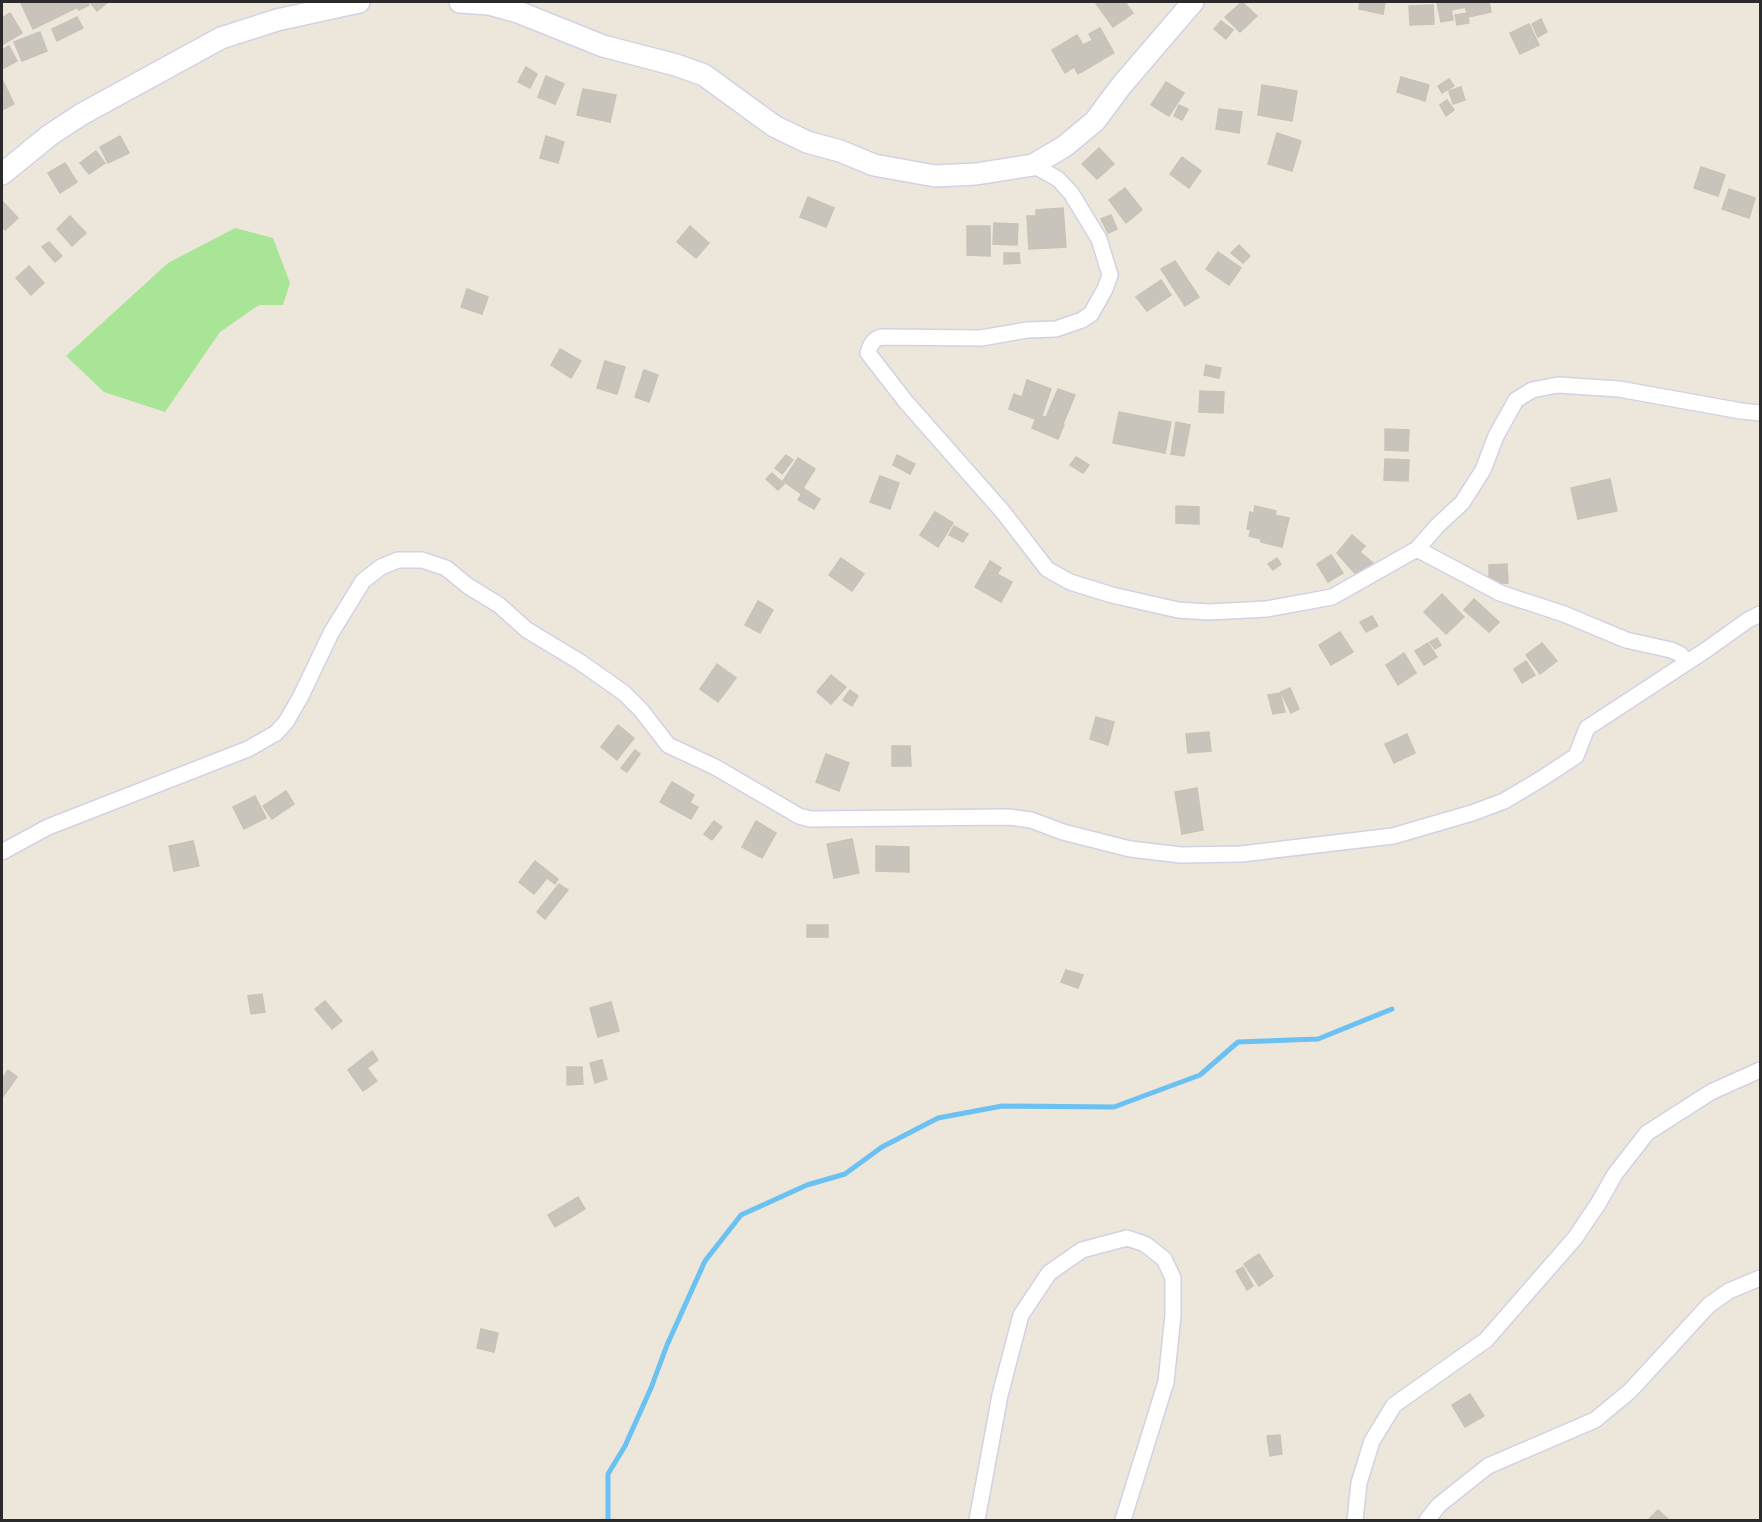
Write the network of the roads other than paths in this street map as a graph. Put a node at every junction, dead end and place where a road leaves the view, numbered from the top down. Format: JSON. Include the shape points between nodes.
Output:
{"nodes":[{"id":1,"x":359,"y":2,"type":"edge"},
{"id":2,"x":460,"y":2,"type":"edge"},
{"id":3,"x":1193,"y":2,"type":"edge"},
{"id":4,"x":1033,"y":165,"type":"junction"},
{"id":5,"x":2,"y":174,"type":"edge"},
{"id":6,"x":1761,"y":412,"type":"edge"},
{"id":7,"x":1417,"y":549,"type":"junction"},
{"id":8,"x":1761,"y":614,"type":"edge"},
{"id":9,"x":1687,"y":662,"type":"junction"},
{"id":10,"x":2,"y":852,"type":"edge"},
{"id":11,"x":1761,"y":1070,"type":"edge"},
{"id":12,"x":1761,"y":1278,"type":"edge"},
{"id":13,"x":977,"y":1521,"type":"edge"},
{"id":14,"x":1123,"y":1521,"type":"edge"},
{"id":15,"x":1355,"y":1521,"type":"edge"},
{"id":16,"x":1427,"y":1521,"type":"edge"}],
"edges":[{"from":1,"to":5,"type":"main road","via":[[277,20],[221,38],[82,114]]},
{"from":2,"to":4,"type":"main road","via":[[518,12],[603,46],[704,75],[774,126],[874,165],[936,176]]},
{"from":3,"to":4,"type":"main road","via":[[1095,121],[1065,146]]},
{"from":4,"to":7,"type":"street","via":[[1058,178],[1099,239],[1110,275],[1091,314],[1056,329],[981,338],[881,337],[871,343],[868,352],[1047,569],[1070,582],[1178,610],[1267,609],[1332,597]]},
{"from":6,"to":7,"type":"street","via":[[1619,389],[1558,385],[1532,390],[1516,400],[1483,470],[1462,503]]},
{"from":7,"to":9,"type":"street","via":[[1500,593],[1626,640],[1671,650]]},
{"from":8,"to":9,"type":"street"},
{"from":9,"to":10,"type":"street","via":[[1587,728],[1576,756],[1504,801],[1393,836],[1241,854],[1181,855],[1130,849],[1031,820],[799,816],[715,767],[668,745],[624,693],[527,630],[446,568],[422,560],[398,560],[363,581],[331,633],[301,696],[276,733],[248,749],[48,826]]},
{"from":11,"to":15,"type":"street","via":[[1711,1092],[1647,1133],[1615,1174],[1575,1238],[1486,1341],[1394,1405],[1372,1441],[1359,1483]]},
{"from":12,"to":16,"type":"street","via":[[1709,1305],[1630,1391],[1595,1420],[1488,1466],[1439,1505]]},
{"from":13,"to":14,"type":"street","via":[[1000,1395],[1021,1315],[1048,1273],[1082,1250],[1127,1238],[1145,1244],[1164,1259],[1173,1278],[1173,1315],[1166,1382]]}]}
